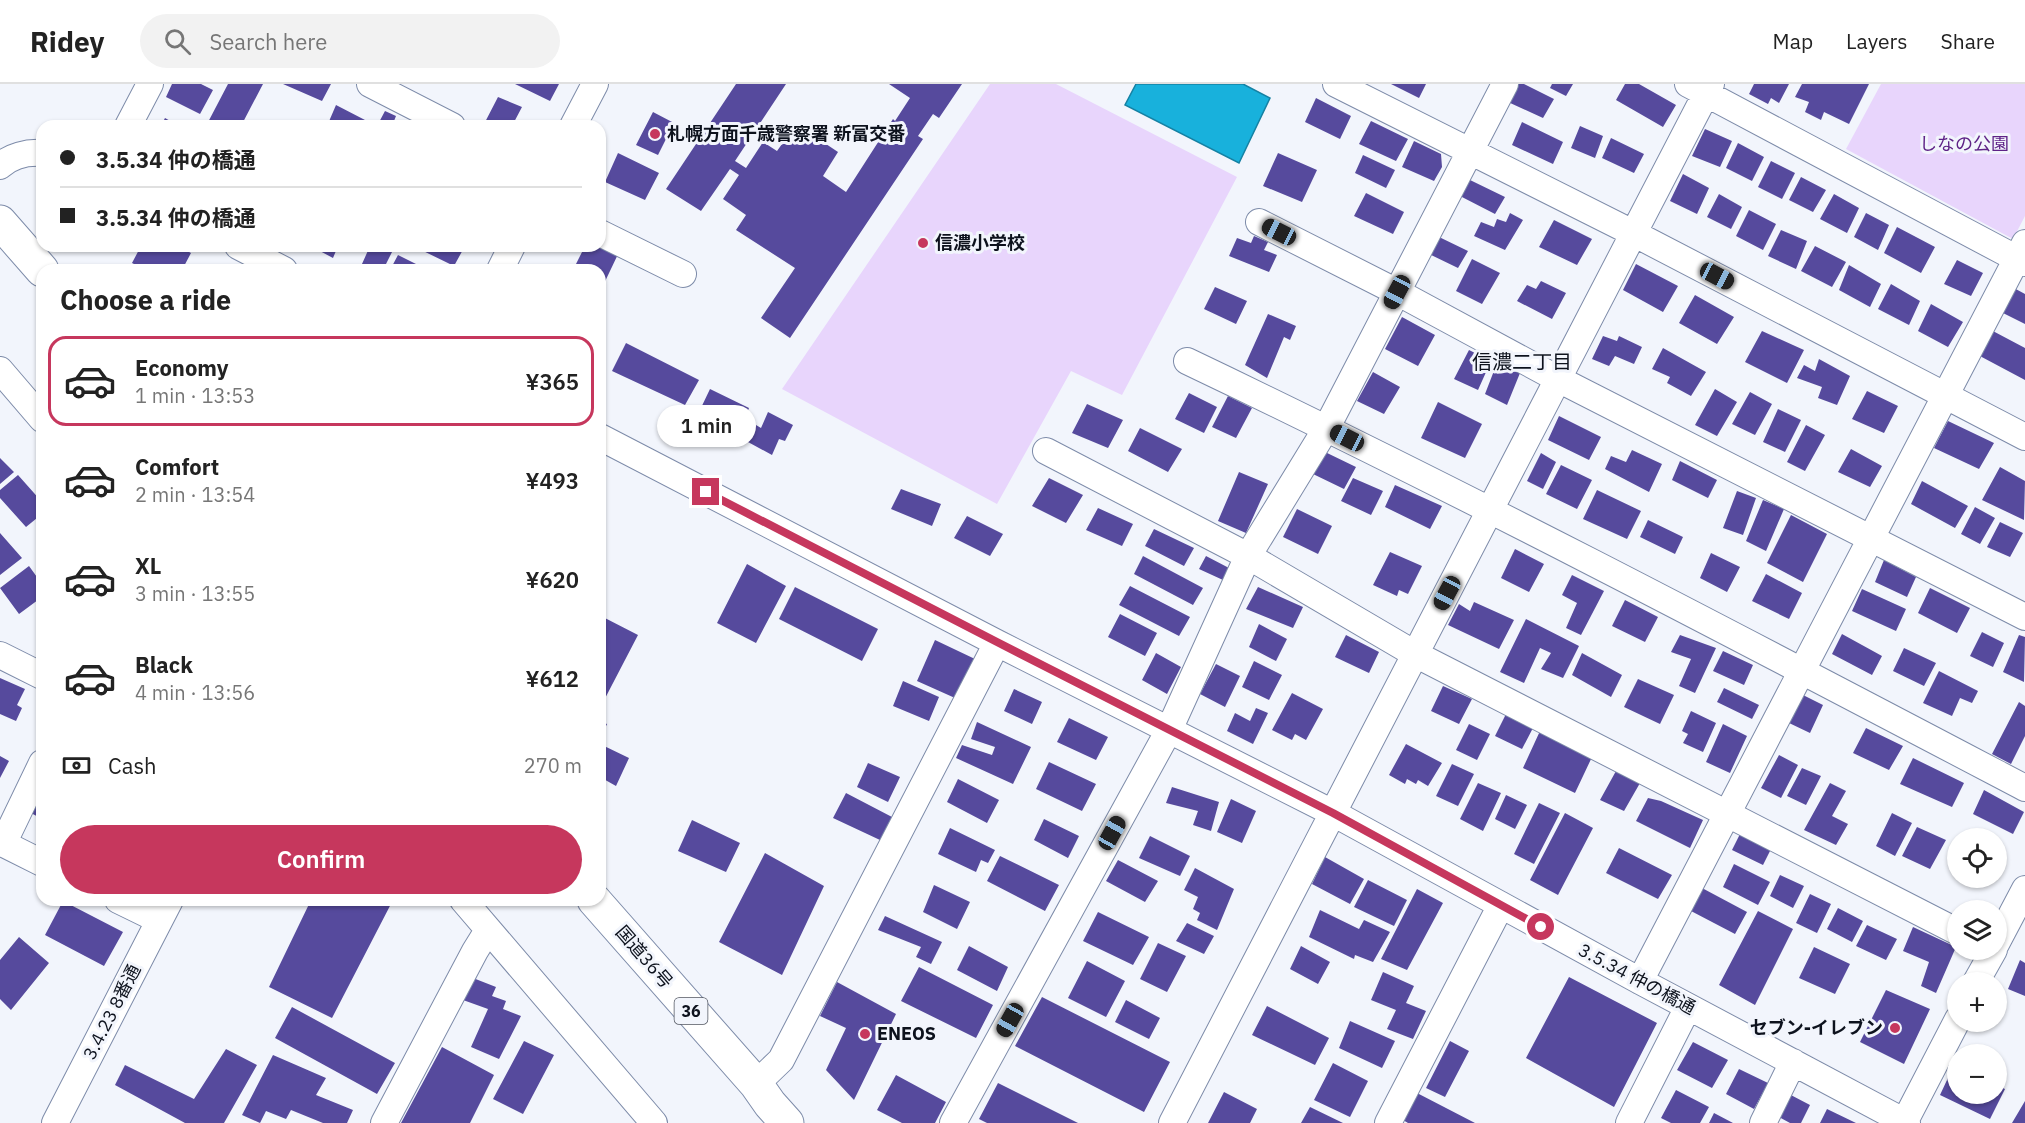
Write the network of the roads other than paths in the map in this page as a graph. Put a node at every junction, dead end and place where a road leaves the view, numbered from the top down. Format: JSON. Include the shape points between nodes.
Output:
{"nodes":[{"id":1,"x":150,"y":84,"type":"edge"},
{"id":2,"x":370,"y":84,"type":"edge"},
{"id":3,"x":595,"y":84,"type":"edge"},
{"id":4,"x":1336,"y":84,"type":"edge"},
{"id":5,"x":1505,"y":84,"type":"edge"},
{"id":6,"x":1702,"y":87,"type":"edge"},
{"id":7,"x":132,"y":120,"type":"edge"},
{"id":8,"x":440,"y":120,"type":"edge"},
{"id":9,"x":576,"y":120,"type":"edge"},
{"id":10,"x":1471,"y":151,"type":"junction"},
{"id":11,"x":36,"y":153,"type":"edge"},
{"id":12,"x":0,"y":166,"type":"edge"},
{"id":13,"x":0,"y":222,"type":"edge"},
{"id":14,"x":1259,"y":222,"type":"dead end"},
{"id":15,"x":1633,"y":233,"type":"junction"},
{"id":16,"x":606,"y":235,"type":"edge"},
{"id":17,"x":250,"y":252,"type":"edge"},
{"id":18,"x":2022,"y":255,"type":"edge"},
{"id":19,"x":37,"y":264,"type":"edge"},
{"id":20,"x":272,"y":264,"type":"edge"},
{"id":21,"x":683,"y":274,"type":"dead end"},
{"id":22,"x":1397,"y":292,"type":"junction"},
{"id":23,"x":1187,"y":361,"type":"dead end"},
{"id":24,"x":2,"y":375,"type":"edge"},
{"id":25,"x":1558,"y":379,"type":"junction"},
{"id":26,"x":1946,"y":396,"type":"junction"},
{"id":27,"x":36,"y":412,"type":"edge"},
{"id":28,"x":1327,"y":428,"type":"junction"},
{"id":29,"x":2025,"y":437,"type":"edge"},
{"id":30,"x":606,"y":440,"type":"edge"},
{"id":31,"x":1046,"y":451,"type":"dead end"},
{"id":32,"x":1490,"y":511,"type":"junction"},
{"id":33,"x":1871,"y":539,"type":"junction"},
{"id":34,"x":1248,"y":556,"type":"junction"},
{"id":35,"x":2025,"y":617,"type":"edge"},
{"id":36,"x":997,"y":642,"type":"junction"},
{"id":37,"x":1416,"y":654,"type":"junction"},
{"id":38,"x":0,"y":656,"type":"edge"},
{"id":39,"x":1802,"y":671,"type":"junction"},
{"id":40,"x":36,"y":673,"type":"edge"},
{"id":41,"x":1169,"y":730,"type":"junction"},
{"id":42,"x":36,"y":775,"type":"edge"},
{"id":43,"x":2025,"y":788,"type":"edge"},
{"id":44,"x":1333,"y":813,"type":"junction"},
{"id":45,"x":1728,"y":813,"type":"junction"},
{"id":46,"x":2,"y":843,"type":"edge"},
{"id":47,"x":36,"y":860,"type":"edge"},
{"id":48,"x":2025,"y":889,"type":"edge"},
{"id":49,"x":1501,"y":905,"type":"junction"},
{"id":50,"x":146,"y":906,"type":"edge"},
{"id":51,"x":468,"y":906,"type":"edge"},
{"id":52,"x":599,"y":906,"type":"edge"},
{"id":53,"x":164,"y":910,"type":"edge"},
{"id":54,"x":2007,"y":922,"type":"edge"},
{"id":55,"x":1947,"y":926,"type":"edge"},
{"id":56,"x":488,"y":930,"type":"junction"},
{"id":57,"x":1640,"y":981,"type":"junction"},
{"id":58,"x":1688,"y":1007,"type":"junction"},
{"id":59,"x":1951,"y":1032,"type":"edge"},
{"id":60,"x":1793,"y":1062,"type":"junction"},
{"id":61,"x":756,"y":1084,"type":"junction"},
{"id":62,"x":55,"y":1123,"type":"edge"},
{"id":63,"x":384,"y":1123,"type":"edge"},
{"id":64,"x":654,"y":1123,"type":"edge"},
{"id":65,"x":787,"y":1123,"type":"edge"},
{"id":66,"x":953,"y":1123,"type":"edge"},
{"id":67,"x":1172,"y":1123,"type":"edge"},
{"id":68,"x":1388,"y":1123,"type":"edge"},
{"id":69,"x":1629,"y":1123,"type":"edge"},
{"id":70,"x":1762,"y":1123,"type":"edge"},
{"id":71,"x":1905,"y":1123,"type":"edge"}],
"edges":[{"from":1,"to":7,"type":"street"},
{"from":2,"to":8,"type":"street"},
{"from":3,"to":9,"type":"street"},
{"from":4,"to":10,"type":"street"},
{"from":5,"to":10,"type":"street"},
{"from":6,"to":15,"type":"street"},
{"from":6,"to":18,"type":"street"},
{"from":10,"to":15,"type":"street"},
{"from":10,"to":22,"type":"street"},
{"from":11,"to":12,"type":"street","via":[[16,156]]},
{"from":13,"to":19,"type":"highway"},
{"from":14,"to":22,"type":"street"},
{"from":15,"to":25,"type":"street"},
{"from":15,"to":26,"type":"street"},
{"from":16,"to":21,"type":"street"},
{"from":17,"to":20,"type":"street"},
{"from":18,"to":26,"type":"street"},
{"from":22,"to":25,"type":"street"},
{"from":22,"to":28,"type":"street"},
{"from":23,"to":28,"type":"street"},
{"from":24,"to":27,"type":"street"},
{"from":25,"to":32,"type":"street"},
{"from":25,"to":33,"type":"street"},
{"from":26,"to":29,"type":"street"},
{"from":26,"to":33,"type":"street"},
{"from":28,"to":32,"type":"street"},
{"from":28,"to":34,"type":"street"},
{"from":30,"to":36,"type":"street","name":"3.5.34 仲の橋通"},
{"from":31,"to":34,"type":"street"},
{"from":32,"to":37,"type":"street"},
{"from":32,"to":39,"type":"street"},
{"from":33,"to":35,"type":"street"},
{"from":33,"to":39,"type":"street"},
{"from":34,"to":37,"type":"street"},
{"from":34,"to":41,"type":"street"},
{"from":36,"to":41,"type":"street","name":"3.5.34 仲の橋通"},
{"from":36,"to":61,"type":"street","via":[[781,1060]]},
{"from":37,"to":44,"type":"street"},
{"from":37,"to":45,"type":"street"},
{"from":38,"to":40,"type":"street"},
{"from":39,"to":43,"type":"street"},
{"from":39,"to":45,"type":"street"},
{"from":41,"to":44,"type":"street","name":"3.5.34 仲の橋通"},
{"from":41,"to":66,"type":"street"},
{"from":42,"to":46,"type":"street"},
{"from":44,"to":49,"type":"street","name":"3.5.34 仲の橋通"},
{"from":44,"to":67,"type":"street"},
{"from":45,"to":55,"type":"street"},
{"from":45,"to":57,"type":"street"},
{"from":46,"to":47,"type":"street"},
{"from":48,"to":54,"type":"street"},
{"from":49,"to":57,"type":"street","name":"3.5.34 仲の橋通"},
{"from":49,"to":68,"type":"street"},
{"from":50,"to":53,"type":"street"},
{"from":51,"to":56,"type":"street"},
{"from":52,"to":61,"type":"highway","name":"国道36号","number":"36"},
{"from":53,"to":62,"type":"street","name":"3.4.23 8番通"},
{"from":56,"to":63,"type":"street"},
{"from":56,"to":64,"type":"street"},
{"from":57,"to":58,"type":"street","name":"3.5.34 仲の橋通"},
{"from":58,"to":60,"type":"street","name":"3.5.34 仲の橋通"},
{"from":58,"to":69,"type":"street"},
{"from":59,"to":71,"type":"street"},
{"from":60,"to":70,"type":"street"},
{"from":60,"to":71,"type":"street","name":"3.5.34 仲の橋通"},
{"from":61,"to":65,"type":"highway","name":"国道36号","number":"36"}]}
